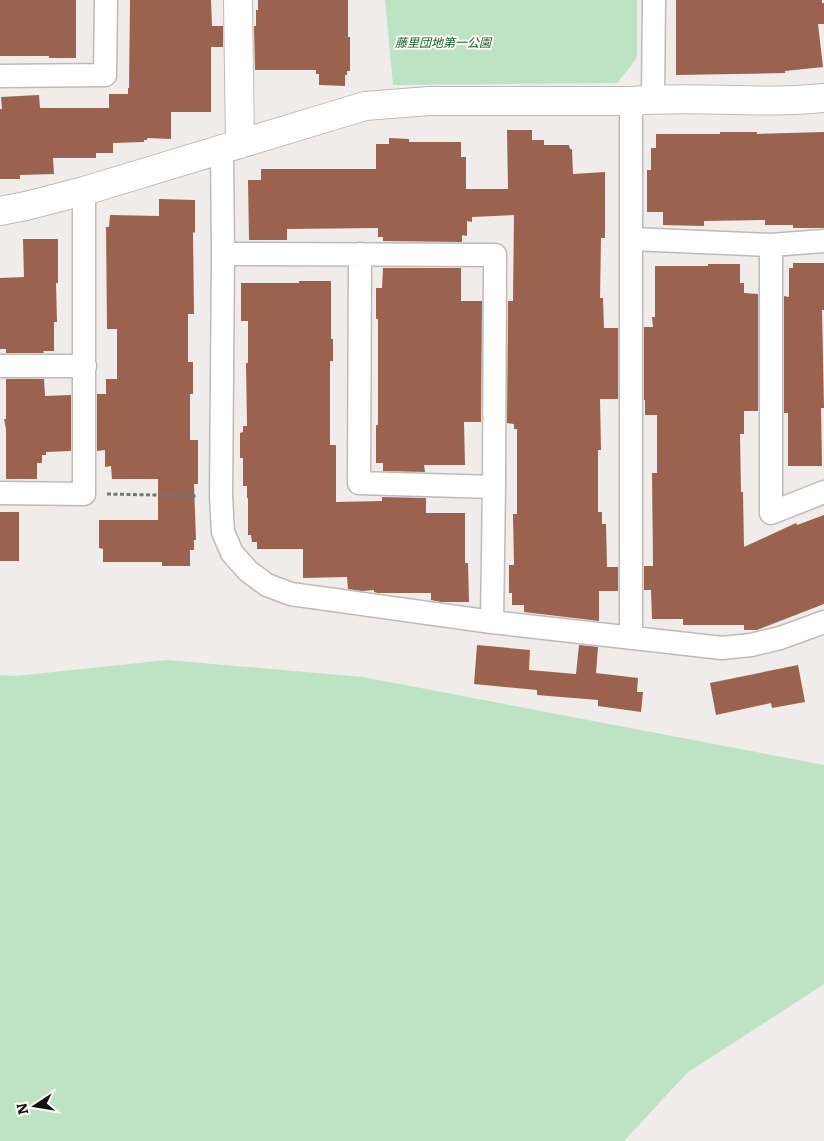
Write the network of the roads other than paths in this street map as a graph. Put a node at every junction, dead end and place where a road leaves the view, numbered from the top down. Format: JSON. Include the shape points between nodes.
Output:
{"nodes":[{"id":1,"x":106,"y":0,"type":"edge"},
{"id":2,"x":238,"y":0,"type":"edge"},
{"id":3,"x":654,"y":0,"type":"edge"},
{"id":4,"x":0,"y":76,"type":"edge"},
{"id":5,"x":824,"y":98,"type":"edge"},
{"id":6,"x":642,"y":100,"type":"junction"},
{"id":7,"x":231,"y":147,"type":"junction"},
{"id":8,"x":84,"y":191,"type":"junction"},
{"id":9,"x":0,"y":211,"type":"edge"},
{"id":10,"x":632,"y":239,"type":"junction"},
{"id":11,"x":824,"y":241,"type":"edge"},
{"id":12,"x":771,"y":245,"type":"junction"},
{"id":13,"x":223,"y":254,"type":"junction"},
{"id":14,"x":360,"y":254,"type":"junction"},
{"id":15,"x":0,"y":366,"type":"edge"},
{"id":16,"x":85,"y":366,"type":"junction"},
{"id":17,"x":494,"y":487,"type":"junction"},
{"id":18,"x":824,"y":492,"type":"edge"},
{"id":19,"x":0,"y":493,"type":"edge"},
{"id":20,"x":492,"y":622,"type":"junction"},
{"id":21,"x":824,"y":622,"type":"edge"},
{"id":22,"x":631,"y":638,"type":"junction"}],
"edges":[{"from":1,"to":4,"type":"street","via":[[105,75]]},
{"from":2,"to":7,"type":"street"},
{"from":3,"to":6,"type":"street"},
{"from":5,"to":6,"type":"street"},
{"from":6,"to":7,"type":"street","via":[[430,101],[365,106]]},
{"from":6,"to":10,"type":"street"},
{"from":7,"to":8,"type":"street"},
{"from":7,"to":13,"type":"street"},
{"from":8,"to":9,"type":"street"},
{"from":8,"to":16,"type":"street"},
{"from":10,"to":12,"type":"street"},
{"from":10,"to":22,"type":"street"},
{"from":11,"to":12,"type":"street"},
{"from":12,"to":18,"type":"street","via":[[771,514]]},
{"from":13,"to":14,"type":"street"},
{"from":13,"to":20,"type":"street","via":[[221,496],[223,532],[232,553],[267,584],[291,594]]},
{"from":14,"to":17,"type":"street","via":[[359,483]]},
{"from":14,"to":17,"type":"street","via":[[495,254]]},
{"from":15,"to":16,"type":"street"},
{"from":16,"to":19,"type":"street","via":[[84,494]]},
{"from":17,"to":20,"type":"street"},
{"from":20,"to":22,"type":"street"},
{"from":21,"to":22,"type":"street","via":[[780,638],[722,648]]}]}
